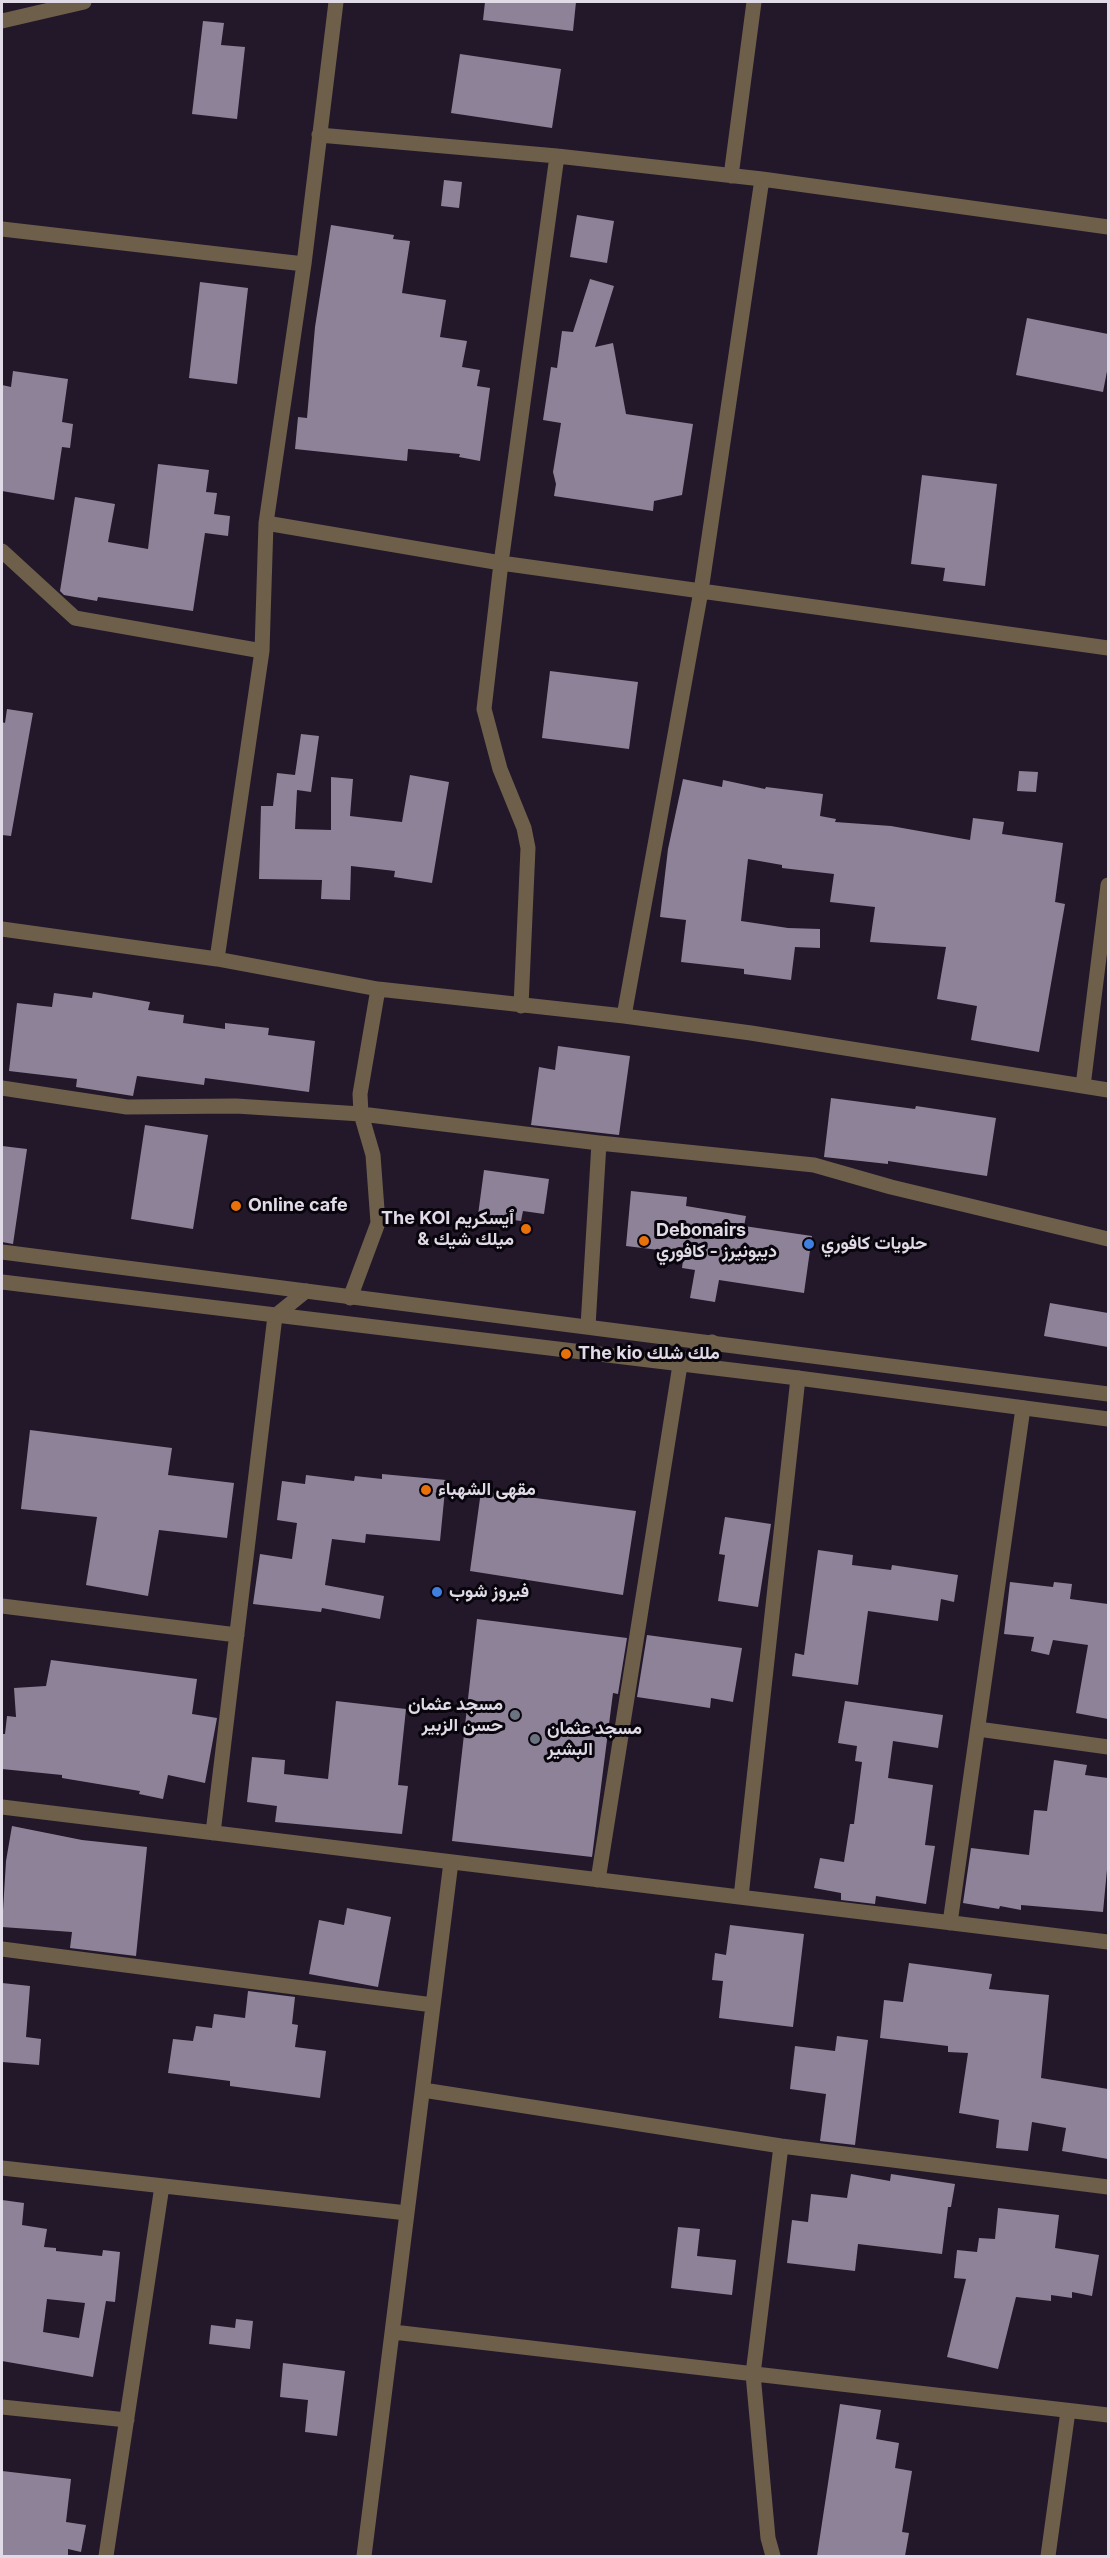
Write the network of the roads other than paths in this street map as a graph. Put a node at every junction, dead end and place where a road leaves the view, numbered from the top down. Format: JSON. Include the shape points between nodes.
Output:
{"nodes":[{"id":1,"x":84,"y":2,"type":"edge"},
{"id":2,"x":336,"y":2,"type":"edge"},
{"id":3,"x":754,"y":2,"type":"edge"},
{"id":4,"x":2,"y":21,"type":"edge"},
{"id":5,"x":320,"y":135,"type":"junction"},
{"id":6,"x":557,"y":156,"type":"junction"},
{"id":7,"x":731,"y":176,"type":"junction"},
{"id":8,"x":762,"y":179,"type":"junction"},
{"id":9,"x":1108,"y":227,"type":"edge"},
{"id":10,"x":2,"y":229,"type":"edge"},
{"id":11,"x":304,"y":264,"type":"junction"},
{"id":12,"x":266,"y":524,"type":"junction"},
{"id":13,"x":2,"y":551,"type":"edge"},
{"id":14,"x":501,"y":563,"type":"junction"},
{"id":15,"x":701,"y":591,"type":"junction"},
{"id":16,"x":1108,"y":648,"type":"edge"},
{"id":17,"x":262,"y":651,"type":"junction"},
{"id":18,"x":1108,"y":885,"type":"edge"},
{"id":19,"x":2,"y":929,"type":"edge"},
{"id":20,"x":218,"y":960,"type":"junction"},
{"id":21,"x":378,"y":989,"type":"junction"},
{"id":22,"x":521,"y":1006,"type":"junction"},
{"id":23,"x":624,"y":1016,"type":"junction"},
{"id":24,"x":1083,"y":1086,"type":"junction"},
{"id":25,"x":2,"y":1088,"type":"edge"},
{"id":26,"x":1108,"y":1090,"type":"edge"},
{"id":27,"x":361,"y":1114,"type":"junction"},
{"id":28,"x":599,"y":1143,"type":"junction"},
{"id":29,"x":1108,"y":1239,"type":"edge"},
{"id":30,"x":2,"y":1252,"type":"edge"},
{"id":31,"x":2,"y":1282,"type":"edge"},
{"id":32,"x":306,"y":1292,"type":"junction"},
{"id":33,"x":350,"y":1298,"type":"junction"},
{"id":34,"x":275,"y":1316,"type":"junction"},
{"id":35,"x":588,"y":1326,"type":"junction"},
{"id":36,"x":712,"y":1342,"type":"junction"},
{"id":37,"x":680,"y":1365,"type":"junction"},
{"id":38,"x":798,"y":1378,"type":"junction"},
{"id":39,"x":1108,"y":1394,"type":"edge"},
{"id":40,"x":1023,"y":1408,"type":"junction"},
{"id":41,"x":1108,"y":1419,"type":"edge"},
{"id":42,"x":2,"y":1606,"type":"edge"},
{"id":43,"x":237,"y":1635,"type":"junction"},
{"id":44,"x":978,"y":1729,"type":"junction"},
{"id":45,"x":1108,"y":1747,"type":"edge"},
{"id":46,"x":2,"y":1807,"type":"edge"},
{"id":47,"x":213,"y":1833,"type":"junction"},
{"id":48,"x":452,"y":1862,"type":"junction"},
{"id":49,"x":598,"y":1880,"type":"junction"},
{"id":50,"x":741,"y":1897,"type":"junction"},
{"id":51,"x":950,"y":1923,"type":"junction"},
{"id":52,"x":1108,"y":1942,"type":"edge"},
{"id":53,"x":2,"y":1949,"type":"edge"},
{"id":54,"x":434,"y":2006,"type":"junction"},
{"id":55,"x":423,"y":2090,"type":"junction"},
{"id":56,"x":781,"y":2146,"type":"junction"},
{"id":57,"x":2,"y":2168,"type":"edge"},
{"id":58,"x":162,"y":2186,"type":"junction"},
{"id":59,"x":1108,"y":2187,"type":"edge"},
{"id":60,"x":408,"y":2213,"type":"junction"},
{"id":61,"x":393,"y":2332,"type":"junction"},
{"id":62,"x":753,"y":2374,"type":"junction"},
{"id":63,"x":2,"y":2407,"type":"edge"},
{"id":64,"x":1068,"y":2410,"type":"junction"},
{"id":65,"x":1108,"y":2415,"type":"edge"},
{"id":66,"x":127,"y":2420,"type":"junction"},
{"id":67,"x":106,"y":2556,"type":"edge"},
{"id":68,"x":364,"y":2556,"type":"edge"},
{"id":69,"x":773,"y":2556,"type":"edge"},
{"id":70,"x":1048,"y":2556,"type":"edge"}],
"edges":[{"from":1,"to":4,"type":"street"},
{"from":2,"to":5,"type":"street"},
{"from":3,"to":7,"type":"street"},
{"from":5,"to":6,"type":"street"},
{"from":5,"to":11,"type":"street"},
{"from":6,"to":7,"type":"street"},
{"from":6,"to":14,"type":"street"},
{"from":7,"to":8,"type":"street"},
{"from":8,"to":9,"type":"street"},
{"from":8,"to":15,"type":"street"},
{"from":10,"to":11,"type":"street"},
{"from":11,"to":12,"type":"street"},
{"from":12,"to":14,"type":"street"},
{"from":12,"to":17,"type":"street"},
{"from":13,"to":17,"type":"street","via":[[75,618]]},
{"from":14,"to":15,"type":"street"},
{"from":14,"to":22,"type":"street","via":[[484,709],[528,848]]},
{"from":15,"to":16,"type":"street"},
{"from":15,"to":23,"type":"street"},
{"from":17,"to":20,"type":"street"},
{"from":18,"to":24,"type":"street"},
{"from":19,"to":20,"type":"street"},
{"from":20,"to":21,"type":"street"},
{"from":21,"to":22,"type":"street"},
{"from":21,"to":27,"type":"street","via":[[360,1094]]},
{"from":22,"to":23,"type":"street"},
{"from":23,"to":24,"type":"street"},
{"from":24,"to":26,"type":"street"},
{"from":25,"to":27,"type":"street","via":[[127,1107],[236,1106]]},
{"from":27,"to":28,"type":"street"},
{"from":27,"to":33,"type":"street","via":[[374,1155],[378,1223]]},
{"from":28,"to":29,"type":"street","via":[[814,1166]]},
{"from":28,"to":35,"type":"street"},
{"from":30,"to":32,"type":"street"},
{"from":31,"to":34,"type":"street"},
{"from":32,"to":33,"type":"street"},
{"from":32,"to":34,"type":"street"},
{"from":33,"to":35,"type":"street"},
{"from":34,"to":37,"type":"street"},
{"from":34,"to":43,"type":"street"},
{"from":35,"to":36,"type":"street"},
{"from":36,"to":37,"type":"street"},
{"from":36,"to":39,"type":"street"},
{"from":37,"to":38,"type":"street"},
{"from":37,"to":49,"type":"street"},
{"from":38,"to":40,"type":"street"},
{"from":38,"to":50,"type":"street"},
{"from":40,"to":41,"type":"street"},
{"from":40,"to":44,"type":"street"},
{"from":42,"to":43,"type":"street"},
{"from":43,"to":47,"type":"street"},
{"from":44,"to":45,"type":"street"},
{"from":44,"to":51,"type":"street"},
{"from":46,"to":47,"type":"street"},
{"from":47,"to":48,"type":"street"},
{"from":48,"to":49,"type":"street"},
{"from":48,"to":54,"type":"street"},
{"from":49,"to":50,"type":"street"},
{"from":50,"to":51,"type":"street"},
{"from":51,"to":52,"type":"street"},
{"from":53,"to":54,"type":"street"},
{"from":54,"to":55,"type":"street"},
{"from":55,"to":56,"type":"street"},
{"from":55,"to":60,"type":"street"},
{"from":56,"to":59,"type":"street"},
{"from":56,"to":62,"type":"street"},
{"from":57,"to":58,"type":"street"},
{"from":58,"to":60,"type":"street"},
{"from":58,"to":66,"type":"street"},
{"from":60,"to":61,"type":"street"},
{"from":61,"to":62,"type":"street"},
{"from":61,"to":68,"type":"street"},
{"from":62,"to":64,"type":"street"},
{"from":62,"to":69,"type":"street","via":[[768,2538]]},
{"from":63,"to":66,"type":"street"},
{"from":64,"to":65,"type":"street"},
{"from":64,"to":70,"type":"street"},
{"from":66,"to":67,"type":"street"}]}
